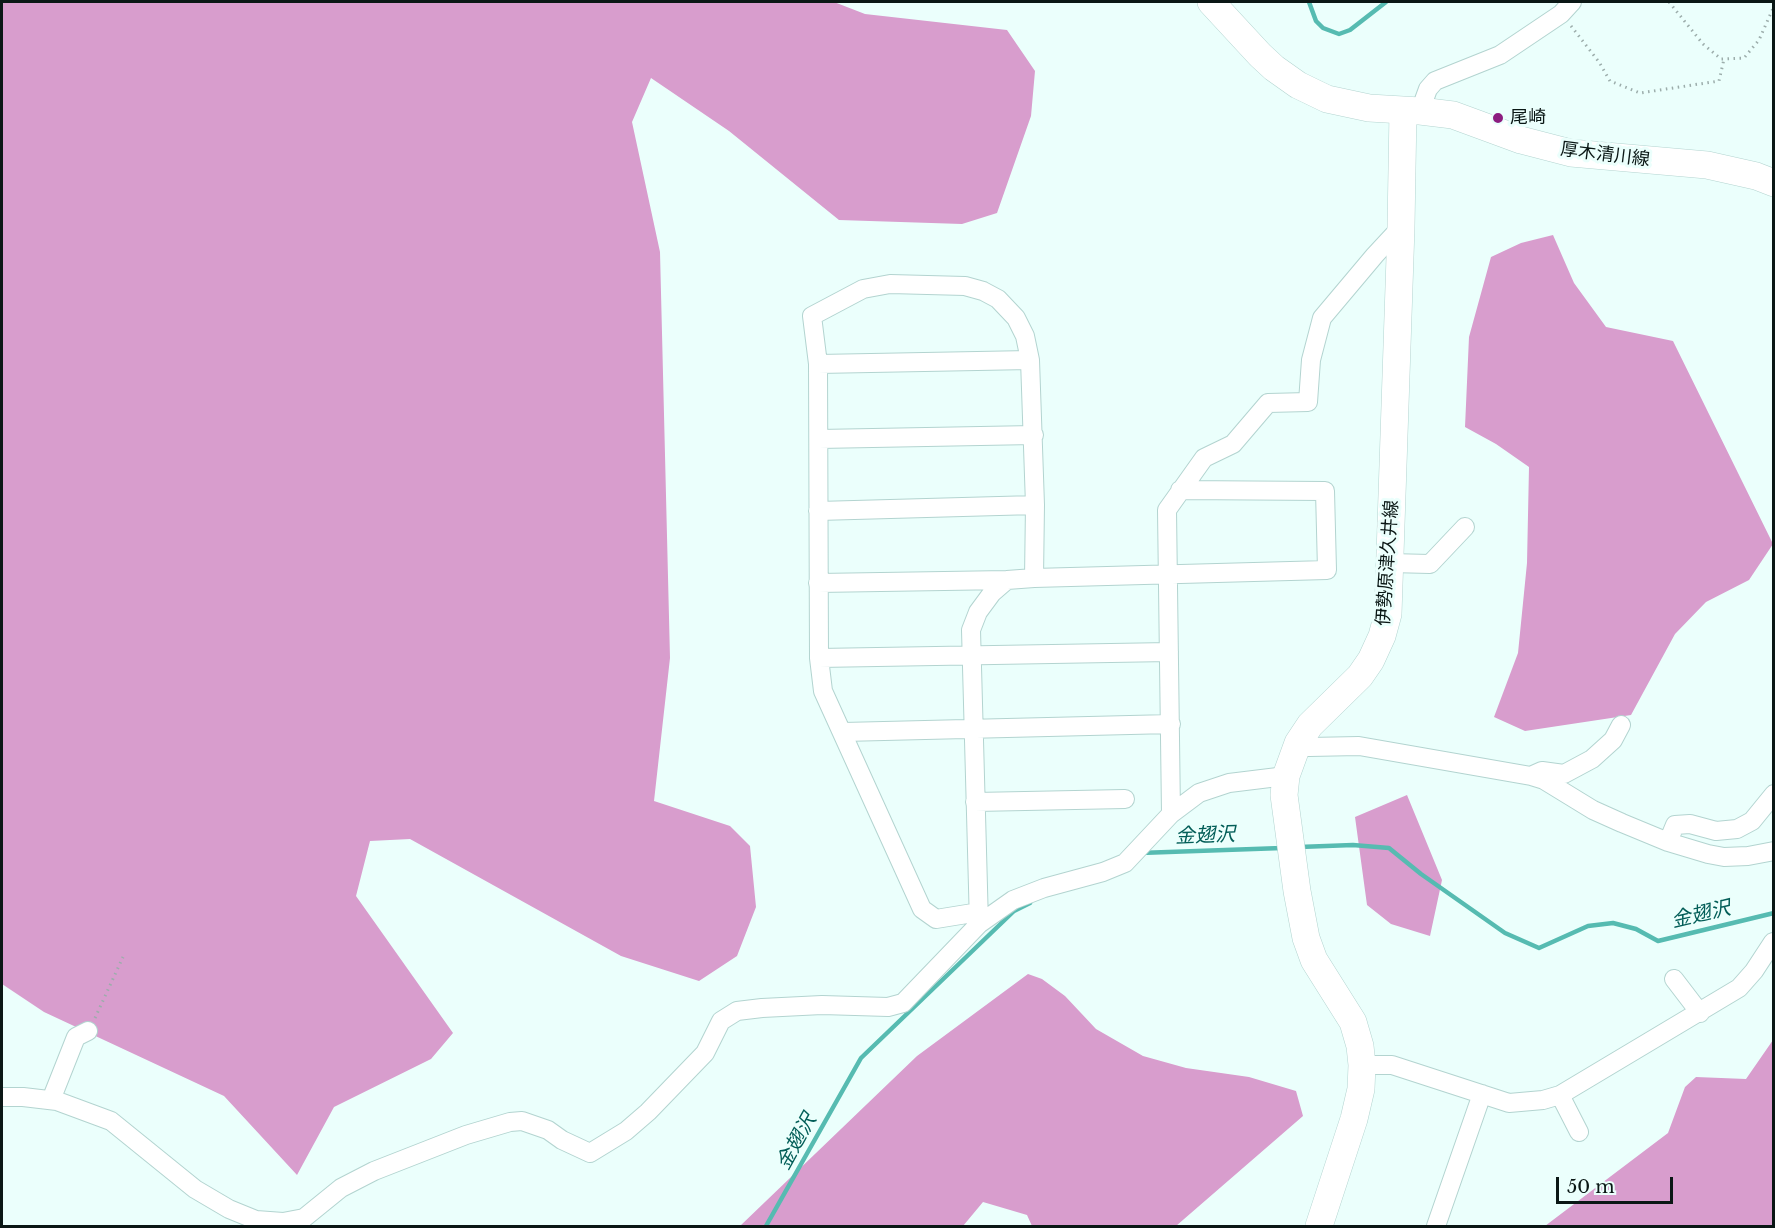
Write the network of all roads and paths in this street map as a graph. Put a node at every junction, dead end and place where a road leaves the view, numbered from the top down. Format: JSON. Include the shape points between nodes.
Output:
{"nodes":[{"id":1,"x":1211,"y":2,"type":"edge"},
{"id":2,"x":1670,"y":2,"type":"edge"},
{"id":3,"x":1773,"y":6,"type":"edge"},
{"id":4,"x":1567,"y":8,"type":"edge"},
{"id":5,"x":1724,"y":59,"type":"junction"},
{"id":6,"x":1412,"y":111,"type":"junction"},
{"id":7,"x":1773,"y":183,"type":"edge"},
{"id":8,"x":1401,"y":227,"type":"junction"},
{"id":9,"x":1030,"y":360,"type":"junction"},
{"id":10,"x":818,"y":364,"type":"junction"},
{"id":11,"x":1034,"y":435,"type":"junction"},
{"id":12,"x":819,"y":439,"type":"junction"},
{"id":13,"x":1180,"y":490,"type":"junction"},
{"id":14,"x":1035,"y":505,"type":"junction"},
{"id":15,"x":818,"y":511,"type":"junction"},
{"id":16,"x":1465,"y":527,"type":"dead end"},
{"id":17,"x":1390,"y":563,"type":"junction"},
{"id":18,"x":1167,"y":574,"type":"junction"},
{"id":19,"x":1034,"y":578,"type":"junction"},
{"id":20,"x":1007,"y":580,"type":"junction"},
{"id":21,"x":818,"y":583,"type":"junction"},
{"id":22,"x":1169,"y":652,"type":"junction"},
{"id":23,"x":972,"y":655,"type":"junction"},
{"id":24,"x":819,"y":658,"type":"junction"},
{"id":25,"x":1171,"y":724,"type":"junction"},
{"id":26,"x":1621,"y":725,"type":"dead end"},
{"id":27,"x":973,"y":730,"type":"junction"},
{"id":28,"x":843,"y":732,"type":"junction"},
{"id":29,"x":1298,"y":743,"type":"junction"},
{"id":30,"x":1286,"y":776,"type":"junction"},
{"id":31,"x":1531,"y":776,"type":"junction"},
{"id":32,"x":1773,"y":794,"type":"edge"},
{"id":33,"x":1125,"y":798,"type":"dead end"},
{"id":34,"x":975,"y":802,"type":"junction"},
{"id":35,"x":1171,"y":813,"type":"junction"},
{"id":36,"x":1668,"y":842,"type":"junction"},
{"id":37,"x":1773,"y":851,"type":"edge"},
{"id":38,"x":979,"y":918,"type":"junction"},
{"id":39,"x":1773,"y":942,"type":"edge"},
{"id":40,"x":123,"y":957,"type":"dead end"},
{"id":41,"x":1674,"y":979,"type":"dead end"},
{"id":42,"x":1700,"y":1013,"type":"junction"},
{"id":43,"x":88,"y":1031,"type":"joint"},
{"id":44,"x":1362,"y":1065,"type":"junction"},
{"id":45,"x":1482,"y":1094,"type":"junction"},
{"id":46,"x":1560,"y":1095,"type":"junction"},
{"id":47,"x":2,"y":1097,"type":"edge"},
{"id":48,"x":51,"y":1100,"type":"junction"},
{"id":49,"x":1579,"y":1132,"type":"dead end"},
{"id":50,"x":320,"y":1205,"type":"junction"},
{"id":51,"x":317,"y":1227,"type":"edge"},
{"id":52,"x":1319,"y":1227,"type":"edge"},
{"id":53,"x":1436,"y":1227,"type":"edge"}],
"edges":[{"from":1,"to":6,"type":"main road","via":[[1260,55],[1298,85],[1343,103]]},
{"from":2,"to":5,"type":"path","via":[[1703,44]]},
{"from":3,"to":5,"type":"path","via":[[1759,40],[1744,58]]},
{"from":4,"to":5,"type":"path","via":[[1610,81],[1640,93],[1719,81]]},
{"from":4,"to":6,"type":"street","via":[[1500,55],[1435,81]]},
{"from":6,"to":7,"type":"main road","name":"厚木清川線","via":[[1453,115],[1571,153],[1707,165]]},
{"from":6,"to":8,"type":"main road","name":"伊勢原津久井線"},
{"from":8,"to":13,"type":"street","via":[[1322,318],[1311,360],[1308,402],[1268,403],[1233,444],[1204,458]]},
{"from":8,"to":17,"type":"main road","name":"伊勢原津久井線"},
{"from":9,"to":10,"type":"street"},
{"from":9,"to":10,"type":"street","via":[[1016,318],[998,299],[965,286],[890,284],[863,289],[812,316]]},
{"from":9,"to":11,"type":"street"},
{"from":10,"to":12,"type":"street"},
{"from":11,"to":12,"type":"street"},
{"from":11,"to":14,"type":"street"},
{"from":12,"to":15,"type":"street"},
{"from":13,"to":18,"type":"street","via":[[1167,510]]},
{"from":13,"to":18,"type":"street","via":[[1325,490],[1327,570]]},
{"from":14,"to":15,"type":"street"},
{"from":14,"to":19,"type":"street"},
{"from":15,"to":21,"type":"street"},
{"from":16,"to":17,"type":"street","via":[[1430,564]]},
{"from":17,"to":29,"type":"main road","name":"伊勢原津久井線","via":[[1388,614],[1371,660]]},
{"from":18,"to":19,"type":"street"},
{"from":18,"to":22,"type":"street"},
{"from":19,"to":20,"type":"street"},
{"from":20,"to":21,"type":"street"},
{"from":20,"to":23,"type":"street","via":[[978,612],[971,630]]},
{"from":21,"to":24,"type":"street"},
{"from":22,"to":23,"type":"street"},
{"from":22,"to":25,"type":"street"},
{"from":23,"to":24,"type":"street"},
{"from":23,"to":27,"type":"street"},
{"from":24,"to":28,"type":"street","via":[[824,691]]},
{"from":25,"to":27,"type":"street"},
{"from":25,"to":35,"type":"street"},
{"from":26,"to":31,"type":"street","via":[[1613,740],[1592,759],[1564,774],[1542,771]]},
{"from":27,"to":28,"type":"street"},
{"from":27,"to":34,"type":"street"},
{"from":28,"to":38,"type":"street","via":[[922,909],[936,918]]},
{"from":29,"to":30,"type":"main road","name":"伊勢原津久井線"},
{"from":29,"to":31,"type":"street","via":[[1309,747],[1359,746]]},
{"from":30,"to":35,"type":"street","via":[[1228,783],[1199,793]]},
{"from":30,"to":44,"type":"main road","name":"伊勢原津久井線","via":[[1284,795],[1306,938],[1314,960],[1353,1022]]},
{"from":31,"to":36,"type":"street","via":[[1593,810]]},
{"from":32,"to":36,"type":"street","via":[[1752,821],[1737,830],[1675,825]]},
{"from":33,"to":34,"type":"street"},
{"from":34,"to":38,"type":"street"},
{"from":35,"to":38,"type":"street","via":[[1125,863],[1044,888]]},
{"from":36,"to":37,"type":"street","via":[[1724,857]]},
{"from":38,"to":50,"type":"street","via":[[941,967],[903,1003],[888,1007],[822,1005],[737,1011],[721,1021],[705,1053],[648,1112],[626,1131],[590,1152],[548,1130],[522,1121],[510,1122],[374,1171],[341,1188]]},
{"from":39,"to":42,"type":"street","via":[[1739,988]]},
{"from":40,"to":43,"type":"path"},
{"from":41,"to":42,"type":"street"},
{"from":42,"to":46,"type":"street"},
{"from":43,"to":48,"type":"street","via":[[76,1037]]},
{"from":44,"to":45,"type":"street","via":[[1392,1065]]},
{"from":44,"to":52,"type":"main road","name":"伊勢原津久井線","via":[[1354,1119]]},
{"from":45,"to":46,"type":"street","via":[[1509,1103]]},
{"from":45,"to":53,"type":"street"},
{"from":46,"to":49,"type":"street"},
{"from":47,"to":48,"type":"street"},
{"from":48,"to":50,"type":"street","via":[[111,1121],[195,1189],[256,1220],[283,1222],[304,1218]]},
{"from":50,"to":51,"type":"street"}]}
